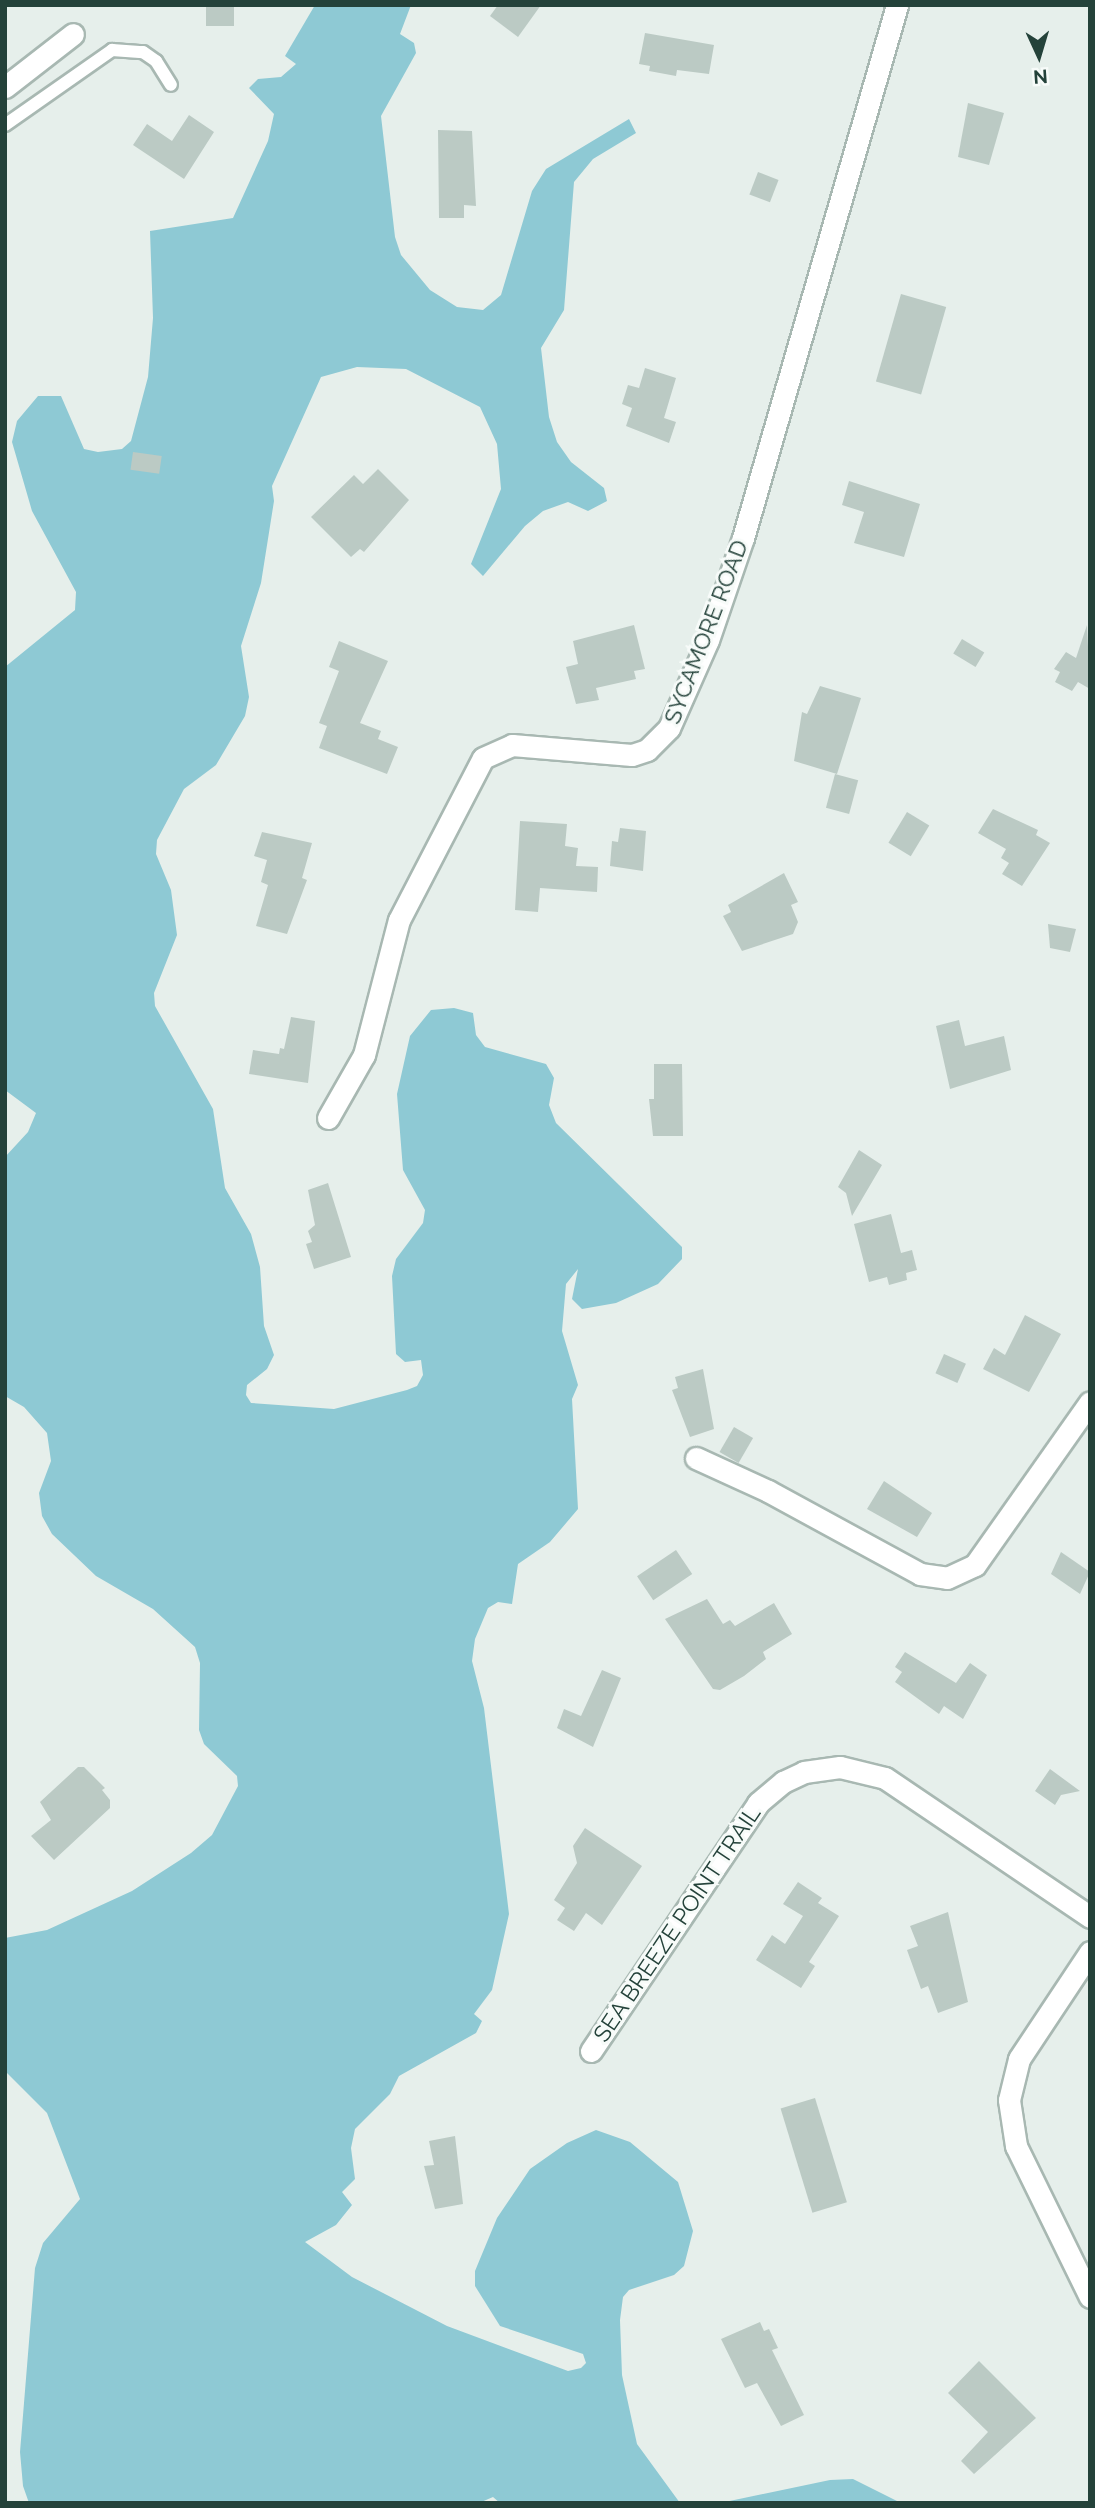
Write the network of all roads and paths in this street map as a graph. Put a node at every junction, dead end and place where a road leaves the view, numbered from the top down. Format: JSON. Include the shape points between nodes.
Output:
{"nodes":[{"id":1,"x":897,"y":5,"type":"edge"},
{"id":2,"x":73,"y":34,"type":"dead end"},
{"id":3,"x":171,"y":85,"type":"dead end"},
{"id":4,"x":5,"y":87,"type":"edge"},
{"id":5,"x":5,"y":125,"type":"edge"},
{"id":6,"x":328,"y":1118,"type":"dead end"},
{"id":7,"x":1090,"y":1402,"type":"edge"},
{"id":8,"x":696,"y":1458,"type":"dead end"},
{"id":9,"x":1090,"y":1917,"type":"edge"},
{"id":10,"x":1090,"y":1952,"type":"edge"},
{"id":11,"x":591,"y":2051,"type":"dead end"},
{"id":12,"x":1090,"y":2297,"type":"edge"}],
"edges":[{"from":1,"to":6,"type":"street","name":"SYCAMORE ROAD","via":[[743,538],[670,728],[647,750],[632,755],[512,745],[483,758],[399,920],[363,1055]]},
{"from":2,"to":4,"type":"street"},
{"from":3,"to":5,"type":"lane","via":[[156,61],[143,52],[112,50],[97,55]]},
{"from":7,"to":8,"type":"street","via":[[975,1565],[947,1578],[920,1574],[768,1491]]},
{"from":9,"to":11,"type":"street","name":"SEA BREEZE POINT TRAIL","via":[[885,1778],[841,1767],[804,1772],[758,1802]]},
{"from":10,"to":12,"type":"street","via":[[1019,2059],[1009,2100],[1016,2146]]}]}
